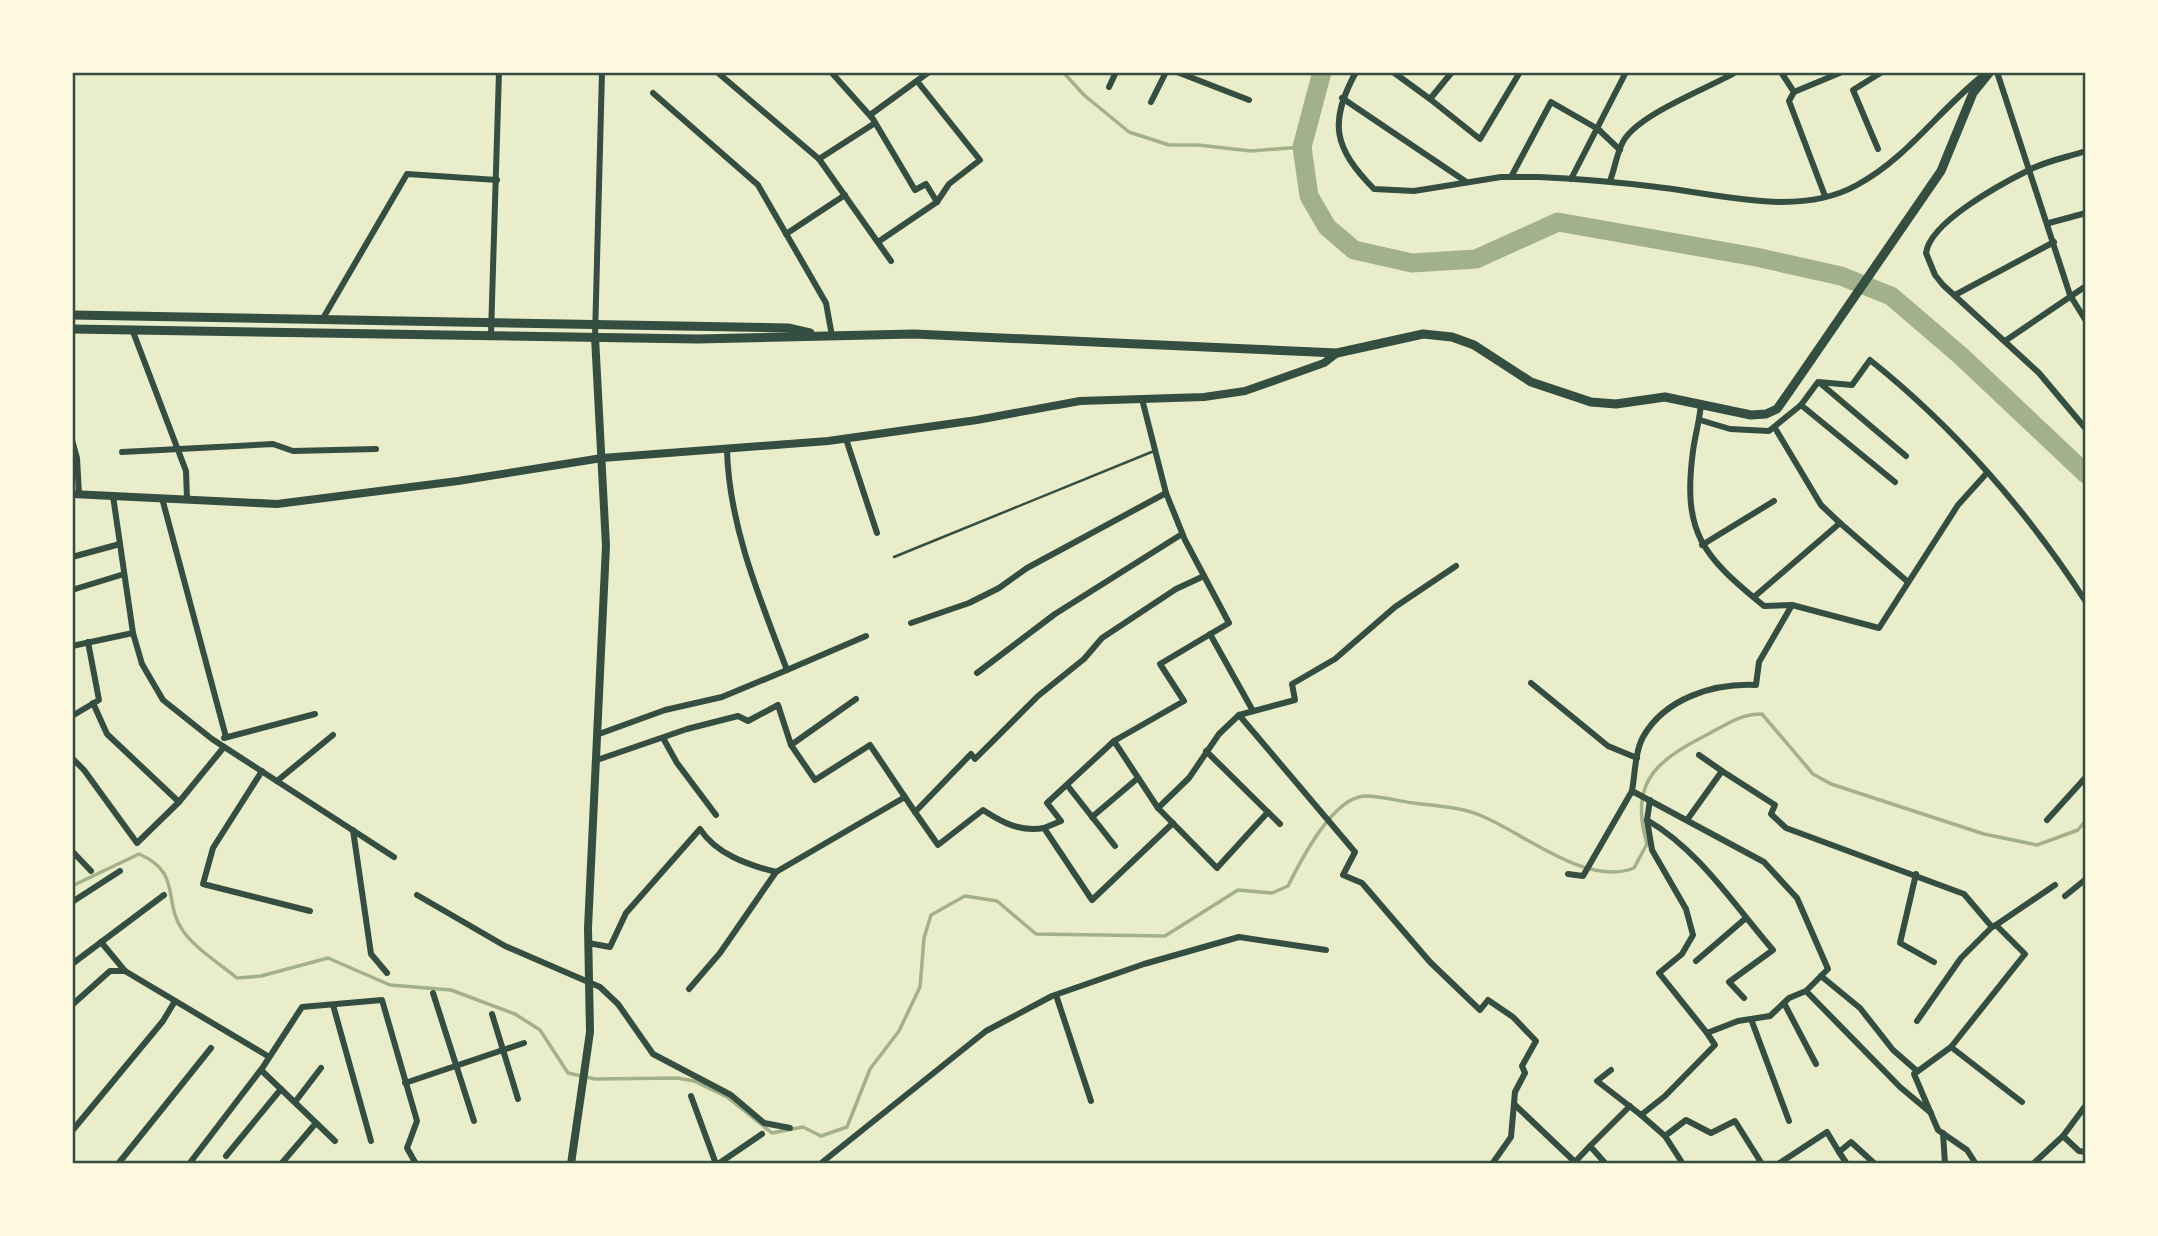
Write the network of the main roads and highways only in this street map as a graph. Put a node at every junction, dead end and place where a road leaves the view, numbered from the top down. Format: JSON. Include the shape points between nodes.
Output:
{"nodes":[{"id":1,"x":1989,"y":72,"type":"edge"},
{"id":2,"x":72,"y":314,"type":"edge"},
{"id":3,"x":72,"y":329,"type":"edge"},
{"id":4,"x":828,"y":336,"type":"junction"}],
"edges":[{"from":1,"to":4,"type":"main road","via":[[1973,93],[1956,139],[1927,194],[1777,409],[1766,414],[1665,397],[1616,404],[1580,400],[1531,382],[1474,345],[1423,334],[1337,353],[914,334]]},
{"from":2,"to":4,"type":"main road","via":[[788,328]]},
{"from":3,"to":4,"type":"main road"}]}
